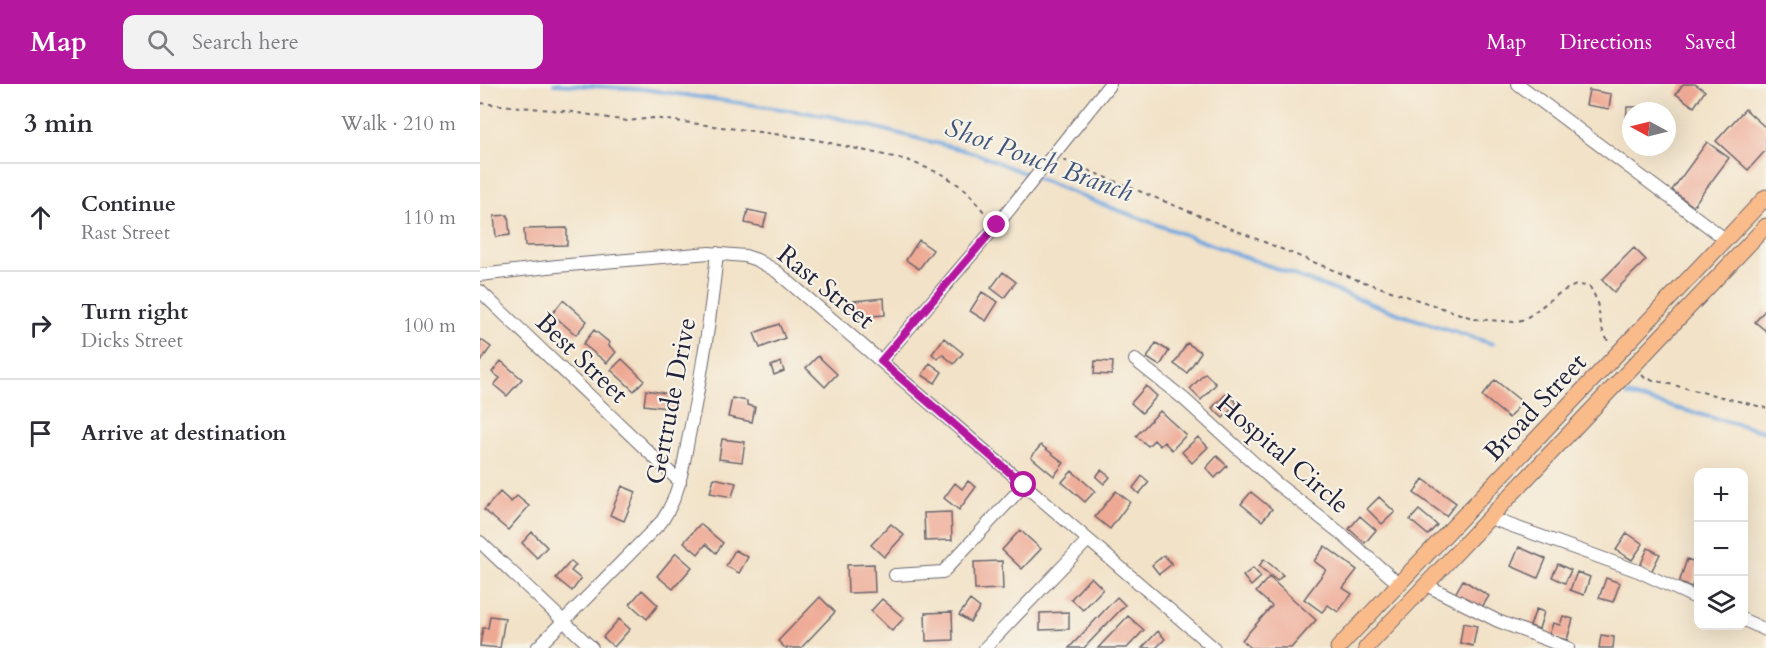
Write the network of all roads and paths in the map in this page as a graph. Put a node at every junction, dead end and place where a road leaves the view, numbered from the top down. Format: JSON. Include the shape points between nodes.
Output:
{"nodes":[{"id":1,"x":1110,"y":84,"type":"edge"},
{"id":2,"x":1518,"y":84,"type":"edge"},
{"id":3,"x":480,"y":103,"type":"edge"},
{"id":4,"x":1049,"y":161,"type":"junction"},
{"id":5,"x":1766,"y":198,"type":"edge"},
{"id":6,"x":989,"y":218,"type":"dead end"},
{"id":7,"x":1766,"y":226,"type":"edge"},
{"id":8,"x":1725,"y":239,"type":"junction"},
{"id":9,"x":717,"y":253,"type":"junction"},
{"id":10,"x":480,"y":275,"type":"edge"},
{"id":11,"x":480,"y":291,"type":"edge"},
{"id":12,"x":1614,"y":348,"type":"dead end"},
{"id":13,"x":1136,"y":360,"type":"dead end"},
{"id":14,"x":881,"y":361,"type":"junction"},
{"id":15,"x":1640,"y":374,"type":"dead end"},
{"id":16,"x":1766,"y":408,"type":"edge"},
{"id":17,"x":680,"y":482,"type":"junction"},
{"id":18,"x":1024,"y":485,"type":"junction"},
{"id":19,"x":1490,"y":518,"type":"junction"},
{"id":20,"x":1088,"y":540,"type":"junction"},
{"id":21,"x":480,"y":542,"type":"edge"},
{"id":22,"x":895,"y":575,"type":"dead end"},
{"id":23,"x":1399,"y":584,"type":"junction"},
{"id":24,"x":1426,"y":585,"type":"junction"},
{"id":25,"x":1694,"y":597,"type":"edge"},
{"id":26,"x":564,"y":621,"type":"junction"},
{"id":27,"x":1748,"y":622,"type":"edge"},
{"id":28,"x":1766,"y":630,"type":"edge"},
{"id":29,"x":537,"y":648,"type":"edge"},
{"id":30,"x":592,"y":648,"type":"edge"},
{"id":31,"x":985,"y":648,"type":"edge"},
{"id":32,"x":1214,"y":648,"type":"edge"},
{"id":33,"x":1338,"y":648,"type":"edge"},
{"id":34,"x":1366,"y":648,"type":"edge"},
{"id":35,"x":1568,"y":648,"type":"edge"}],
"edges":[{"from":1,"to":4,"type":"street"},
{"from":2,"to":8,"type":"street"},
{"from":3,"to":6,"type":"path","via":[[627,121],[653,118],[812,139],[907,160],[944,175],[966,190]]},
{"from":4,"to":12,"type":"path","via":[[1355,279],[1474,320],[1525,319],[1561,292],[1576,285],[1589,286],[1597,297],[1603,335]]},
{"from":4,"to":14,"type":"street"},
{"from":5,"to":8,"type":"main road","name":"Broad Street"},
{"from":7,"to":19,"type":"main road","name":"Broad Street"},
{"from":8,"to":23,"type":"main road","name":"Broad Street"},
{"from":9,"to":10,"type":"street","name":"Rast Street"},
{"from":9,"to":14,"type":"street","name":"Rast Street","via":[[745,256],[776,271]]},
{"from":9,"to":17,"type":"street","name":"Gertrude Drive","via":[[710,326]]},
{"from":11,"to":17,"type":"street","name":"Best Street"},
{"from":13,"to":23,"type":"street","name":"Hospital Circle"},
{"from":14,"to":18,"type":"street","name":"Rast Street"},
{"from":15,"to":16,"type":"path"},
{"from":17,"to":26,"type":"street","name":"Gertrude Drive","via":[[673,505],[662,521]]},
{"from":18,"to":20,"type":"street","name":"Rast Street"},
{"from":18,"to":22,"type":"street","via":[[943,572]]},
{"from":19,"to":24,"type":"main road","name":"Broad Street"},
{"from":19,"to":25,"type":"street","via":[[1638,571]]},
{"from":20,"to":31,"type":"street"},
{"from":20,"to":32,"type":"street","name":"Rast Street"},
{"from":21,"to":26,"type":"street"},
{"from":23,"to":33,"type":"main road","name":"Broad Street"},
{"from":24,"to":34,"type":"main road","name":"Broad Street"},
{"from":24,"to":35,"type":"street","via":[[1498,621]]},
{"from":26,"to":29,"type":"street","name":"Gertrude Drive"},
{"from":26,"to":30,"type":"street"},
{"from":27,"to":28,"type":"street"}]}
